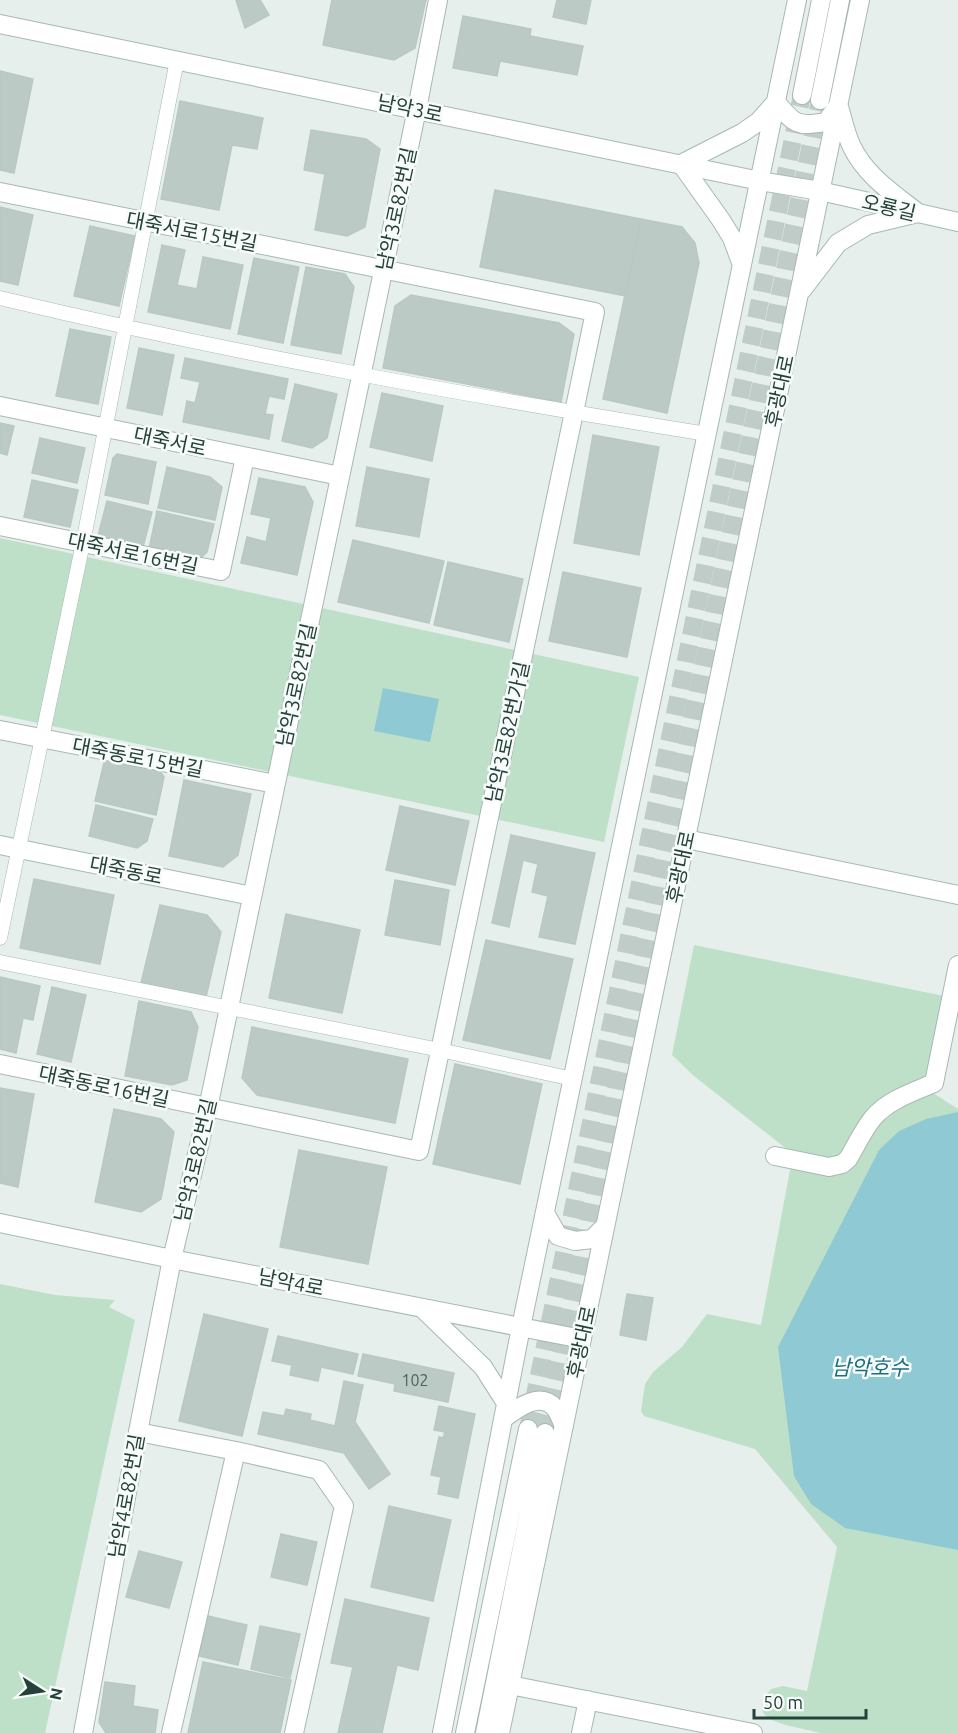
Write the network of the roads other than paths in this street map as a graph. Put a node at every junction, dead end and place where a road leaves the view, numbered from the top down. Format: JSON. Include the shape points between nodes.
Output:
{"nodes":[{"id":1,"x":438,"y":0,"type":"edge"},
{"id":2,"x":798,"y":0,"type":"edge"},
{"id":3,"x":820,"y":0,"type":"edge"},
{"id":4,"x":840,"y":0,"type":"edge"},
{"id":5,"x":860,"y":0,"type":"edge"},
{"id":6,"x":0,"y":24,"type":"edge"},
{"id":7,"x":177,"y":60,"type":"junction"},
{"id":8,"x":802,"y":96,"type":"tunnel mouth"},
{"id":9,"x":820,"y":100,"type":"tunnel mouth"},
{"id":10,"x":776,"y":102,"type":"junction"},
{"id":11,"x":838,"y":105,"type":"junction"},
{"id":12,"x":417,"y":110,"type":"junction"},
{"id":13,"x":681,"y":164,"type":"junction"},
{"id":14,"x":760,"y":181,"type":"junction"},
{"id":15,"x":820,"y":191,"type":"junction"},
{"id":16,"x":0,"y":192,"type":"edge"},
{"id":17,"x":918,"y":213,"type":"junction"},
{"id":18,"x":146,"y":222,"type":"junction"},
{"id":19,"x":958,"y":222,"type":"edge"},
{"id":20,"x":742,"y":265,"type":"junction"},
{"id":21,"x":384,"y":269,"type":"junction"},
{"id":22,"x":799,"y":293,"type":"junction"},
{"id":23,"x":0,"y":298,"type":"edge"},
{"id":24,"x":125,"y":328,"type":"junction"},
{"id":25,"x":361,"y":376,"type":"junction"},
{"id":26,"x":0,"y":406,"type":"edge"},
{"id":27,"x":574,"y":413,"type":"junction"},
{"id":28,"x":106,"y":427,"type":"junction"},
{"id":29,"x":707,"y":434,"type":"junction"},
{"id":30,"x":245,"y":457,"type":"junction"},
{"id":31,"x":340,"y":476,"type":"junction"},
{"id":32,"x":0,"y":526,"type":"edge"},
{"id":33,"x":83,"y":543,"type":"junction"},
{"id":34,"x":0,"y":730,"type":"edge"},
{"id":35,"x":42,"y":738,"type":"junction"},
{"id":36,"x":275,"y":784,"type":"junction"},
{"id":37,"x":686,"y":839,"type":"junction"},
{"id":38,"x":0,"y":845,"type":"edge"},
{"id":39,"x":19,"y":849,"type":"junction"},
{"id":40,"x":958,"y":895,"type":"edge"},
{"id":41,"x":252,"y":896,"type":"junction"},
{"id":42,"x":0,"y":938,"type":"edge"},
{"id":43,"x":0,"y":962,"type":"edge"},
{"id":44,"x":958,"y":965,"type":"edge"},
{"id":45,"x":228,"y":1008,"type":"junction"},
{"id":46,"x":440,"y":1050,"type":"junction"},
{"id":47,"x":0,"y":1064,"type":"edge"},
{"id":48,"x":573,"y":1079,"type":"junction"},
{"id":49,"x":208,"y":1108,"type":"junction"},
{"id":50,"x":775,"y":1156,"type":"dead end"},
{"id":51,"x":545,"y":1213,"type":"junction"},
{"id":52,"x":0,"y":1223,"type":"edge"},
{"id":53,"x":605,"y":1226,"type":"junction"},
{"id":54,"x":172,"y":1259,"type":"junction"},
{"id":55,"x":422,"y":1308,"type":"junction"},
{"id":56,"x":521,"y":1327,"type":"junction"},
{"id":57,"x":582,"y":1339,"type":"junction"},
{"id":58,"x":505,"y":1411,"type":"junction"},
{"id":59,"x":564,"y":1425,"type":"junction"},
{"id":60,"x":138,"y":1432,"type":"junction"},
{"id":61,"x":237,"y":1451,"type":"junction"},
{"id":62,"x":510,"y":1685,"type":"junction"},
{"id":63,"x":588,"y":1700,"type":"junction"},
{"id":64,"x":83,"y":1733,"type":"edge"},
{"id":65,"x":171,"y":1733,"type":"edge"},
{"id":66,"x":294,"y":1733,"type":"edge"},
{"id":67,"x":442,"y":1733,"type":"edge"},
{"id":68,"x":465,"y":1733,"type":"edge"},
{"id":69,"x":484,"y":1733,"type":"edge"},
{"id":70,"x":500,"y":1733,"type":"edge"},
{"id":71,"x":581,"y":1733,"type":"edge"},
{"id":72,"x":753,"y":1733,"type":"edge"}],
"edges":[{"from":1,"to":12,"type":"street","name":"남악3로82번길"},
{"from":2,"to":10,"type":"street"},
{"from":3,"to":8,"type":"street"},
{"from":4,"to":9,"type":"street"},
{"from":5,"to":11,"type":"street","name":"후광대로"},
{"from":6,"to":7,"type":"street","name":"남악3로"},
{"from":7,"to":12,"type":"street","name":"남악3로"},
{"from":7,"to":18,"type":"street"},
{"from":10,"to":11,"type":"street","via":[[804,126],[826,122]]},
{"from":10,"to":13,"type":"street","via":[[742,133]]},
{"from":10,"to":14,"type":"street"},
{"from":11,"to":15,"type":"street","name":"후광대로"},
{"from":11,"to":17,"type":"street","via":[[852,148],[863,164],[878,182]]},
{"from":12,"to":13,"type":"street","name":"남악3로"},
{"from":12,"to":21,"type":"street","name":"남악3로82번길"},
{"from":13,"to":14,"type":"street","name":"남악3로"},
{"from":13,"to":20,"type":"street","via":[[732,238]]},
{"from":14,"to":15,"type":"street","name":"남악3로"},
{"from":14,"to":20,"type":"street"},
{"from":15,"to":17,"type":"street","name":"오룡길"},
{"from":15,"to":22,"type":"street","name":"후광대로"},
{"from":16,"to":18,"type":"street","name":"대죽서로15번길"},
{"from":17,"to":19,"type":"street","name":"오룡길"},
{"from":17,"to":22,"type":"street","via":[[868,225],[838,243]]},
{"from":18,"to":21,"type":"street","name":"대죽서로15번길"},
{"from":18,"to":24,"type":"street"},
{"from":20,"to":29,"type":"street"},
{"from":21,"to":25,"type":"street","name":"남악3로82번길"},
{"from":21,"to":27,"type":"street","name":"남악3로82번가길","via":[[594,312]]},
{"from":22,"to":37,"type":"street","name":"후광대로"},
{"from":23,"to":24,"type":"street"},
{"from":24,"to":25,"type":"street"},
{"from":24,"to":28,"type":"street"},
{"from":25,"to":27,"type":"street"},
{"from":25,"to":31,"type":"street","name":"남악3로82번길"},
{"from":26,"to":28,"type":"street","name":"대죽서로"},
{"from":27,"to":29,"type":"street"},
{"from":27,"to":46,"type":"street","name":"남악3로82번가길"},
{"from":28,"to":30,"type":"street","name":"대죽서로"},
{"from":28,"to":33,"type":"street"},
{"from":29,"to":48,"type":"street"},
{"from":30,"to":31,"type":"street","name":"대죽서로"},
{"from":30,"to":33,"type":"street","name":"대죽서로16번길","via":[[221,571]]},
{"from":31,"to":36,"type":"street","name":"남악3로82번길"},
{"from":32,"to":33,"type":"street","name":"대죽서로16번길"},
{"from":33,"to":35,"type":"street"},
{"from":34,"to":35,"type":"street","name":"대죽동로15번길"},
{"from":35,"to":36,"type":"street","name":"대죽동로15번길"},
{"from":35,"to":39,"type":"street"},
{"from":36,"to":41,"type":"street","name":"남악3로82번길"},
{"from":37,"to":40,"type":"street"},
{"from":37,"to":53,"type":"street","name":"후광대로"},
{"from":38,"to":39,"type":"street","name":"대죽동로"},
{"from":39,"to":41,"type":"street","name":"대죽동로"},
{"from":39,"to":42,"type":"street"},
{"from":41,"to":45,"type":"street","name":"남악3로82번길"},
{"from":43,"to":45,"type":"street"},
{"from":44,"to":50,"type":"street","via":[[934,1083],[882,1109],[842,1164],[829,1167]]},
{"from":45,"to":46,"type":"street"},
{"from":45,"to":49,"type":"street","name":"남악3로82번길"},
{"from":46,"to":48,"type":"street"},
{"from":46,"to":49,"type":"street","name":"남악3로82번가길","via":[[419,1152]]},
{"from":47,"to":49,"type":"street","name":"대죽동로16번길"},
{"from":48,"to":51,"type":"street"},
{"from":49,"to":54,"type":"street","name":"남악3로82번길"},
{"from":51,"to":53,"type":"street","via":[[558,1236],[575,1241],[592,1239]]},
{"from":51,"to":56,"type":"street"},
{"from":52,"to":54,"type":"street","name":"남악4로"},
{"from":53,"to":57,"type":"street","name":"후광대로"},
{"from":54,"to":55,"type":"street","name":"남악4로"},
{"from":54,"to":60,"type":"street","name":"남악4로82번길"},
{"from":55,"to":56,"type":"street","name":"남악4로"},
{"from":55,"to":58,"type":"street","via":[[483,1367]]},
{"from":56,"to":57,"type":"street","name":"남악4로"},
{"from":56,"to":58,"type":"street"},
{"from":57,"to":59,"type":"street","name":"후광대로"},
{"from":58,"to":59,"type":"street","via":[[541,1400],[554,1406]]},
{"from":58,"to":67,"type":"street"},
{"from":59,"to":62,"type":"street","name":"후광대로"},
{"from":60,"to":61,"type":"street"},
{"from":60,"to":64,"type":"street","name":"남악4로82번길"},
{"from":61,"to":65,"type":"street"},
{"from":61,"to":66,"type":"street","via":[[319,1470],[344,1506]]},
{"from":62,"to":63,"type":"street"},
{"from":62,"to":70,"type":"street","name":"후광대로"},
{"from":63,"to":71,"type":"street"},
{"from":63,"to":72,"type":"street"},
{"from":68,"to":69,"type":"street","via":[[536,1431]]}]}
